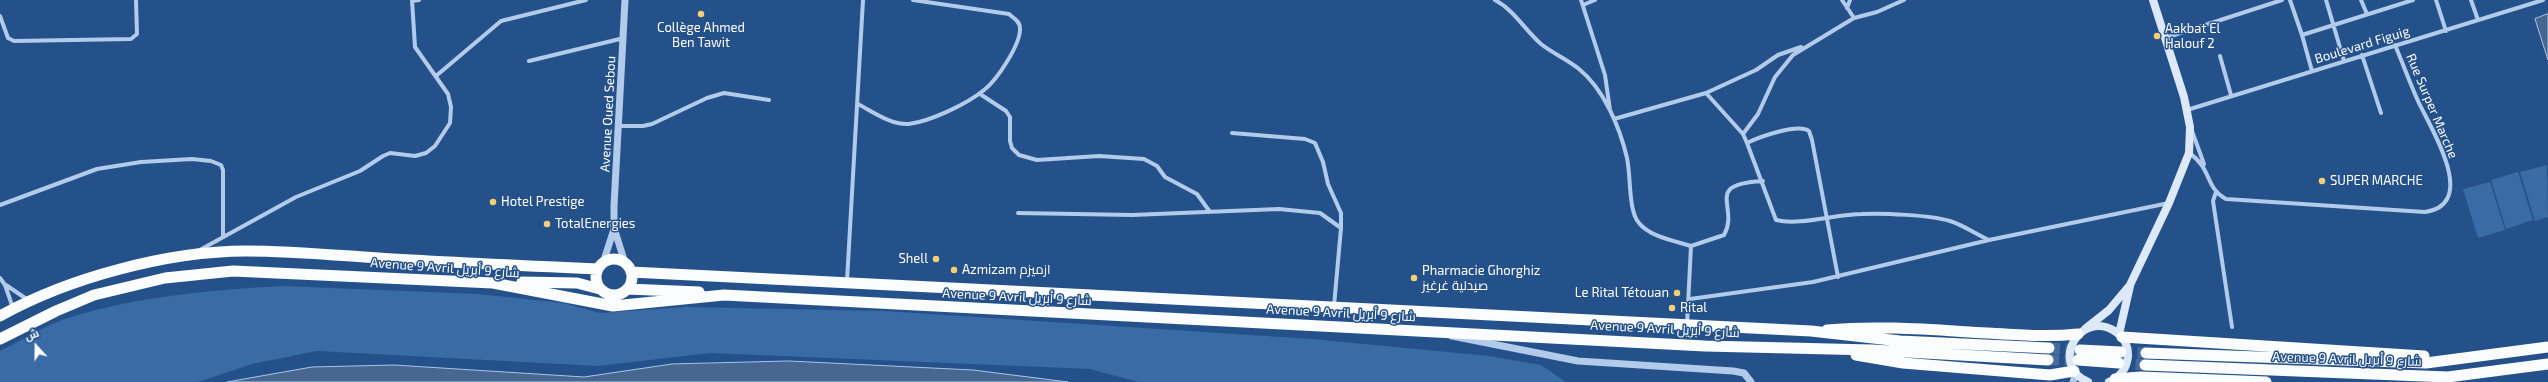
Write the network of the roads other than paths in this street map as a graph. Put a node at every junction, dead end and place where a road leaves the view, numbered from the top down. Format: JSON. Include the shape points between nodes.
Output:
{"nodes":[{"id":1,"x":136,"y":0,"type":"edge"},
{"id":2,"x":419,"y":0,"type":"edge"},
{"id":3,"x":586,"y":0,"type":"edge"},
{"id":4,"x":625,"y":0,"type":"edge"},
{"id":5,"x":864,"y":0,"type":"edge"},
{"id":6,"x":913,"y":0,"type":"edge"},
{"id":7,"x":1495,"y":0,"type":"edge"},
{"id":8,"x":1581,"y":0,"type":"edge"},
{"id":9,"x":1595,"y":0,"type":"edge"},
{"id":10,"x":1842,"y":0,"type":"edge"},
{"id":11,"x":1850,"y":0,"type":"edge"},
{"id":12,"x":1904,"y":0,"type":"edge"},
{"id":13,"x":2153,"y":0,"type":"edge"},
{"id":14,"x":2282,"y":0,"type":"edge"},
{"id":15,"x":2290,"y":0,"type":"edge"},
{"id":16,"x":2326,"y":0,"type":"edge"},
{"id":17,"x":2361,"y":0,"type":"edge"},
{"id":18,"x":2413,"y":0,"type":"edge"},
{"id":19,"x":2436,"y":0,"type":"edge"},
{"id":20,"x":2472,"y":0,"type":"edge"},
{"id":21,"x":2543,"y":0,"type":"edge"},
{"id":22,"x":412,"y":1,"type":"edge"},
{"id":23,"x":1582,"y":5,"type":"junction"},
{"id":24,"x":1847,"y":8,"type":"junction"},
{"id":25,"x":2367,"y":14,"type":"junction"},
{"id":26,"x":0,"y":16,"type":"edge"},
{"id":27,"x":1854,"y":18,"type":"junction"},
{"id":28,"x":2478,"y":20,"type":"junction"},
{"id":29,"x":2334,"y":24,"type":"junction"},
{"id":30,"x":2446,"y":31,"type":"junction"},
{"id":31,"x":2302,"y":35,"type":"junction"},
{"id":32,"x":624,"y":38,"type":"junction"},
{"id":33,"x":2165,"y":38,"type":"junction"},
{"id":34,"x":2395,"y":45,"type":"junction"},
{"id":35,"x":1805,"y":46,"type":"junction"},
{"id":36,"x":2362,"y":55,"type":"junction"},
{"id":37,"x":2220,"y":56,"type":"dead end"},
{"id":38,"x":529,"y":61,"type":"dead end"},
{"id":39,"x":2344,"y":61,"type":"junction"},
{"id":40,"x":2312,"y":70,"type":"junction"},
{"id":41,"x":436,"y":76,"type":"junction"},
{"id":42,"x":1706,"y":93,"type":"junction"},
{"id":43,"x":980,"y":94,"type":"junction"},
{"id":44,"x":2231,"y":95,"type":"junction"},
{"id":45,"x":769,"y":100,"type":"dead end"},
{"id":46,"x":858,"y":104,"type":"junction"},
{"id":47,"x":2187,"y":110,"type":"junction"},
{"id":48,"x":1611,"y":113,"type":"junction"},
{"id":49,"x":2381,"y":114,"type":"dead end"},
{"id":50,"x":1614,"y":119,"type":"junction"},
{"id":51,"x":618,"y":126,"type":"junction"},
{"id":52,"x":2190,"y":127,"type":"junction"},
{"id":53,"x":1232,"y":133,"type":"dead end"},
{"id":54,"x":1743,"y":134,"type":"junction"},
{"id":55,"x":1747,"y":143,"type":"junction"},
{"id":56,"x":2189,"y":153,"type":"junction"},
{"id":57,"x":2205,"y":166,"type":"junction"},
{"id":58,"x":1763,"y":181,"type":"junction"},
{"id":59,"x":2216,"y":192,"type":"junction"},
{"id":60,"x":2169,"y":203,"type":"junction"},
{"id":61,"x":0,"y":205,"type":"edge"},
{"id":62,"x":1210,"y":212,"type":"junction"},
{"id":63,"x":1018,"y":213,"type":"dead end"},
{"id":64,"x":1826,"y":218,"type":"junction"},
{"id":65,"x":614,"y":228,"type":"junction"},
{"id":66,"x":1341,"y":228,"type":"junction"},
{"id":67,"x":224,"y":236,"type":"junction"},
{"id":68,"x":1989,"y":240,"type":"junction"},
{"id":69,"x":1691,"y":246,"type":"junction"},
{"id":70,"x":189,"y":256,"type":"junction"},
{"id":71,"x":600,"y":266,"type":"junction"},
{"id":72,"x":628,"y":267,"type":"junction"},
{"id":73,"x":1838,"y":277,"type":"junction"},
{"id":74,"x":0,"y":278,"type":"edge"},
{"id":75,"x":493,"y":283,"type":"junction"},
{"id":76,"x":846,"y":283,"type":"junction"},
{"id":77,"x":5,"y":285,"type":"junction"},
{"id":78,"x":2130,"y":285,"type":"junction"},
{"id":79,"x":600,"y":288,"type":"junction"},
{"id":80,"x":627,"y":289,"type":"junction"},
{"id":81,"x":724,"y":295,"type":"junction"},
{"id":82,"x":1690,"y":299,"type":"junction"},
{"id":83,"x":32,"y":302,"type":"junction"},
{"id":84,"x":1334,"y":308,"type":"junction"},
{"id":85,"x":14,"y":309,"type":"junction"},
{"id":86,"x":0,"y":316,"type":"edge"},
{"id":87,"x":1687,"y":325,"type":"junction"},
{"id":88,"x":2232,"y":327,"type":"dead end"},
{"id":89,"x":1811,"y":331,"type":"junction"},
{"id":90,"x":1439,"y":332,"type":"junction"},
{"id":91,"x":2082,"y":332,"type":"junction"},
{"id":92,"x":2121,"y":336,"type":"junction"},
{"id":93,"x":0,"y":339,"type":"edge"},
{"id":94,"x":2548,"y":347,"type":"edge"},
{"id":95,"x":2049,"y":348,"type":"tunnel mouth"},
{"id":96,"x":1822,"y":349,"type":"junction"},
{"id":97,"x":2121,"y":352,"type":"tunnel mouth"},
{"id":98,"x":2146,"y":353,"type":"tunnel mouth"},
{"id":99,"x":2461,"y":359,"type":"junction"},
{"id":100,"x":2048,"y":360,"type":"tunnel mouth"},
{"id":101,"x":2119,"y":363,"type":"tunnel mouth"},
{"id":102,"x":2548,"y":364,"type":"edge"},
{"id":103,"x":2145,"y":365,"type":"tunnel mouth"},
{"id":104,"x":2075,"y":372,"type":"junction"},
{"id":105,"x":2448,"y":377,"type":"junction"},
{"id":106,"x":2112,"y":381,"type":"edge"},
{"id":107,"x":2225,"y":381,"type":"edge"},
{"id":108,"x":1751,"y":382,"type":"edge"},
{"id":109,"x":2073,"y":382,"type":"edge"},
{"id":110,"x":2088,"y":382,"type":"edge"},
{"id":111,"x":2266,"y":382,"type":"edge"},
{"id":112,"x":2418,"y":382,"type":"edge"}],
"edges":[{"from":1,"to":26,"type":"street","via":[[137,34],[131,39],[14,41],[8,38]]},
{"from":2,"to":22,"type":"street"},
{"from":3,"to":41,"type":"street","via":[[501,21]]},
{"from":4,"to":32,"type":"street","name":"Avenue Oued Sebou"},
{"from":5,"to":46,"type":"street"},
{"from":6,"to":43,"type":"street","via":[[1009,14],[1018,22],[1018,40],[993,82]]},
{"from":7,"to":48,"type":"street","via":[[1514,14],[1542,45],[1580,70]]},
{"from":8,"to":23,"type":"street"},
{"from":9,"to":23,"type":"street"},
{"from":10,"to":24,"type":"street"},
{"from":11,"to":24,"type":"street"},
{"from":12,"to":27,"type":"street","via":[[1877,12]]},
{"from":13,"to":33,"type":"main road"},
{"from":14,"to":33,"type":"street"},
{"from":15,"to":31,"type":"street"},
{"from":16,"to":29,"type":"street"},
{"from":17,"to":25,"type":"street"},
{"from":18,"to":25,"type":"street"},
{"from":19,"to":30,"type":"street"},
{"from":20,"to":28,"type":"street"},
{"from":21,"to":28,"type":"street","name":"Boulevard Figuig"},
{"from":22,"to":41,"type":"street","via":[[415,47]]},
{"from":23,"to":48,"type":"street","via":[[1605,75]]},
{"from":24,"to":27,"type":"street"},
{"from":25,"to":29,"type":"street"},
{"from":27,"to":35,"type":"street"},
{"from":28,"to":30,"type":"street","name":"Boulevard Figuig"},
{"from":29,"to":31,"type":"street"},
{"from":29,"to":39,"type":"street"},
{"from":30,"to":34,"type":"street","name":"Boulevard Figuig"},
{"from":31,"to":40,"type":"street"},
{"from":32,"to":38,"type":"street"},
{"from":32,"to":51,"type":"street","name":"Avenue Oued Sebou"},
{"from":33,"to":47,"type":"main road"},
{"from":34,"to":36,"type":"street","name":"Boulevard Figuig"},
{"from":34,"to":59,"type":"street","name":"Rue Surper Marche","via":[[2447,163],[2451,185],[2444,204],[2432,211],[2411,211],[2237,201],[2226,199]]},
{"from":35,"to":42,"type":"street","via":[[1778,55],[1756,70]]},
{"from":35,"to":54,"type":"street","via":[[1782,67],[1758,114]]},
{"from":36,"to":39,"type":"street","name":"Boulevard Figuig"},
{"from":36,"to":49,"type":"street"},
{"from":37,"to":44,"type":"street"},
{"from":39,"to":40,"type":"street","name":"Boulevard Figuig"},
{"from":40,"to":44,"type":"street","name":"Boulevard Figuig"},
{"from":41,"to":67,"type":"street","via":[[448,94],[451,107],[450,123],[436,146],[415,156],[390,153],[354,174],[296,197]]},
{"from":42,"to":50,"type":"street"},
{"from":42,"to":54,"type":"street"},
{"from":43,"to":46,"type":"street","via":[[942,113],[908,124],[894,122]]},
{"from":43,"to":62,"type":"street","via":[[1006,111],[1010,117],[1010,141],[1012,148],[1019,155],[1037,160],[1099,156],[1144,159],[1157,166],[1165,177],[1197,194]]},
{"from":44,"to":47,"type":"street","name":"Boulevard Figuig"},
{"from":45,"to":51,"type":"street","via":[[724,93],[652,124]]},
{"from":46,"to":76,"type":"street"},
{"from":47,"to":52,"type":"main road"},
{"from":48,"to":50,"type":"street"},
{"from":50,"to":69,"type":"street","via":[[1627,158],[1634,212],[1639,223],[1653,234]]},
{"from":51,"to":65,"type":"street","name":"Avenue Oued Sebou"},
{"from":52,"to":56,"type":"main road"},
{"from":52,"to":57,"type":"street"},
{"from":53,"to":66,"type":"street","via":[[1305,139],[1315,143],[1328,184],[1341,213]]},
{"from":54,"to":55,"type":"street"},
{"from":55,"to":58,"type":"street"},
{"from":55,"to":64,"type":"street","via":[[1767,135],[1802,128],[1809,131]]},
{"from":56,"to":57,"type":"street"},
{"from":56,"to":60,"type":"main road"},
{"from":57,"to":59,"type":"street"},
{"from":58,"to":64,"type":"street","via":[[1776,220]]},
{"from":58,"to":69,"type":"street","via":[[1749,182],[1728,192],[1725,197],[1728,228],[1724,235]]},
{"from":59,"to":88,"type":"street","via":[[2213,202]]},
{"from":60,"to":68,"type":"street"},
{"from":60,"to":78,"type":"main road"},
{"from":61,"to":67,"type":"street","via":[[97,169],[141,162],[192,159],[212,161],[221,165],[223,170]]},
{"from":62,"to":63,"type":"street","via":[[1132,215]]},
{"from":62,"to":66,"type":"street","via":[[1304,210],[1320,213]]},
{"from":64,"to":68,"type":"street","via":[[1862,214],[1950,221]]},
{"from":64,"to":73,"type":"street"},
{"from":65,"to":71,"type":"street","name":"Avenue Oued Sebou"},
{"from":65,"to":72,"type":"street","name":"Avenue Oued Sebou"},
{"from":66,"to":84,"type":"street"},
{"from":67,"to":70,"type":"street"},
{"from":68,"to":73,"type":"street"},
{"from":69,"to":82,"type":"street"},
{"from":70,"to":71,"type":"highway","name":"Avenue 9 Avril شارع 9 أبريل","via":[[245,251],[289,252]]},
{"from":70,"to":83,"type":"highway","name":"Avenue 9 Avril شارع 9 أبريل","via":[[120,269]]},
{"from":71,"to":72,"type":"highway","via":[[612,259]]},
{"from":71,"to":79,"type":"highway","via":[[596,276]]},
{"from":72,"to":76,"type":"highway","name":"Avenue 9 Avril شارع 9 أبريل"},
{"from":72,"to":80,"type":"highway","via":[[632,278]]},
{"from":73,"to":82,"type":"street","via":[[1785,287]]},
{"from":74,"to":77,"type":"street"},
{"from":75,"to":79,"type":"highway","via":[[577,283]]},
{"from":75,"to":81,"type":"highway","name":"Avenue 9 Avril شارع 9 أبريل","via":[[613,306]]},
{"from":75,"to":93,"type":"highway","name":"Avenue 9 Avril شارع 9 أبريل","via":[[263,271],[190,274],[94,295]]},
{"from":76,"to":84,"type":"highway","name":"Avenue 9 Avril شارع 9 أبريل"},
{"from":77,"to":83,"type":"street"},
{"from":77,"to":85,"type":"street"},
{"from":78,"to":91,"type":"main road","via":[[2109,310]]},
{"from":78,"to":92,"type":"main road"},
{"from":79,"to":80,"type":"highway","via":[[614,295]]},
{"from":80,"to":81,"type":"highway"},
{"from":81,"to":90,"type":"highway","name":"Avenue 9 Avril شارع 9 أبريل"},
{"from":82,"to":87,"type":"street"},
{"from":83,"to":85,"type":"highway","name":"Avenue 9 Avril شارع 9 أبريل"},
{"from":84,"to":87,"type":"highway","name":"Avenue 9 Avril شارع 9 أبريل"},
{"from":85,"to":86,"type":"highway","name":"Avenue 9 Avril شارع 9 أبريل"},
{"from":87,"to":89,"type":"highway","name":"Avenue 9 Avril شارع 9 أبريل"},
{"from":89,"to":91,"type":"highway","via":[[1852,328],[2053,337]]},
{"from":89,"to":95,"type":"highway","name":"Avenue 9 Avril شارع 9 أبريل","via":[[1893,341]]},
{"from":90,"to":96,"type":"highway","name":"Avenue 9 Avril شارع 9 أبريل"},
{"from":90,"to":108,"type":"street","via":[[1480,344],[1578,361],[1733,371],[1744,374]]},
{"from":91,"to":92,"type":"main road","via":[[2102,326]]},
{"from":91,"to":104,"type":"main road","via":[[2070,350],[2070,362]]},
{"from":92,"to":99,"type":"highway"},
{"from":92,"to":106,"type":"main road","via":[[2127,349],[2127,361],[2122,372]]},
{"from":94,"to":99,"type":"highway","name":"Avenue 9 Avril شارع 9 أبريل"},
{"from":96,"to":100,"type":"highway","name":"Avenue 9 Avril شارع 9 أبريل"},
{"from":96,"to":104,"type":"highway","via":[[1933,366],[2050,375]]},
{"from":97,"to":101,"type":"highway","via":[[2079,355]]},
{"from":98,"to":99,"type":"highway","name":"Avenue 9 Avril شارع 9 أبريل","via":[[2398,363]]},
{"from":102,"to":105,"type":"highway","name":"Avenue 9 Avril شارع 9 أبريل"},
{"from":103,"to":105,"type":"highway","name":"Avenue 9 Avril شارع 9 أبريل"},
{"from":104,"to":109,"type":"street"},
{"from":104,"to":110,"type":"main road"},
{"from":105,"to":112,"type":"highway"},
{"from":106,"to":107,"type":"highway","via":[[2141,377]]},
{"from":107,"to":111,"type":"highway"}]}
